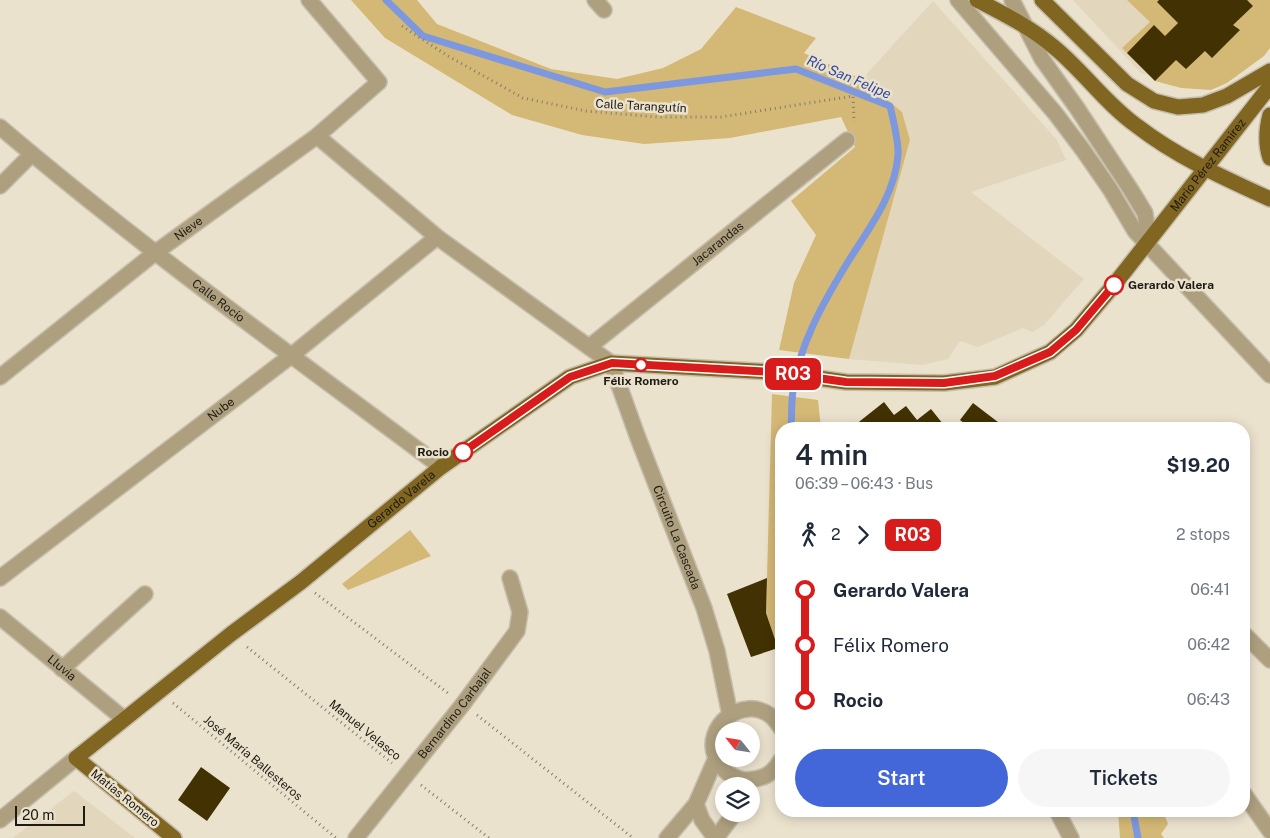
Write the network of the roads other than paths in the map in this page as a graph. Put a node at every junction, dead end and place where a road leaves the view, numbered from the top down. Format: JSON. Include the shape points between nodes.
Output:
{"nodes":[{"id":1,"x":309,"y":0,"type":"edge"},
{"id":2,"x":958,"y":0,"type":"edge"},
{"id":3,"x":977,"y":0,"type":"edge"},
{"id":4,"x":1012,"y":0,"type":"edge"},
{"id":5,"x":1042,"y":0,"type":"edge"},
{"id":6,"x":1025,"y":26,"type":"junction"},
{"id":7,"x":1270,"y":71,"type":"edge"},
{"id":8,"x":1270,"y":86,"type":"edge"},
{"id":9,"x":1270,"y":115,"type":"edge"},
{"id":10,"x":0,"y":127,"type":"edge"},
{"id":11,"x":317,"y":136,"type":"junction"},
{"id":12,"x":847,"y":140,"type":"road end"},
{"id":13,"x":32,"y":154,"type":"junction"},
{"id":14,"x":1270,"y":158,"type":"edge"},
{"id":15,"x":1205,"y":168,"type":"junction"},
{"id":16,"x":0,"y":186,"type":"edge"},
{"id":17,"x":1270,"y":199,"type":"edge"},
{"id":18,"x":437,"y":237,"type":"junction"},
{"id":19,"x":1146,"y":244,"type":"junction"},
{"id":20,"x":156,"y":252,"type":"junction"},
{"id":21,"x":590,"y":347,"type":"junction"},
{"id":22,"x":292,"y":355,"type":"junction"},
{"id":23,"x":612,"y":363,"type":"junction"},
{"id":24,"x":1270,"y":375,"type":"edge"},
{"id":25,"x":0,"y":377,"type":"edge"},
{"id":26,"x":441,"y":467,"type":"junction"},
{"id":27,"x":0,"y":578,"type":"edge"},
{"id":28,"x":510,"y":578,"type":"dead end"},
{"id":29,"x":145,"y":594,"type":"dead end"},
{"id":30,"x":0,"y":617,"type":"edge"},
{"id":31,"x":1250,"y":640,"type":"edge"},
{"id":32,"x":1270,"y":660,"type":"edge"},
{"id":33,"x":62,"y":669,"type":"junction"},
{"id":34,"x":730,"y":714,"type":"junction"},
{"id":35,"x":124,"y":719,"type":"junction"},
{"id":36,"x":775,"y":720,"type":"edge"},
{"id":37,"x":723,"y":722,"type":"edge"},
{"id":38,"x":76,"y":758,"type":"junction"},
{"id":39,"x":715,"y":760,"type":"edge"},
{"id":40,"x":723,"y":768,"type":"edge"},
{"id":41,"x":775,"y":770,"type":"edge"},
{"id":42,"x":736,"y":777,"type":"edge"},
{"id":43,"x":760,"y":781,"type":"edge"},
{"id":44,"x":1250,"y":801,"type":"edge"},
{"id":45,"x":696,"y":804,"type":"junction"},
{"id":46,"x":1060,"y":817,"type":"edge"},
{"id":47,"x":0,"y":820,"type":"edge"},
{"id":48,"x":728,"y":822,"type":"edge"},
{"id":49,"x":1267,"y":822,"type":"edge"},
{"id":50,"x":174,"y":838,"type":"edge"},
{"id":51,"x":356,"y":838,"type":"edge"},
{"id":52,"x":667,"y":838,"type":"edge"},
{"id":53,"x":715,"y":838,"type":"edge"},
{"id":54,"x":1071,"y":838,"type":"edge"}],
"edges":[{"from":1,"to":11,"type":"street","name":"Nieve","via":[[379,82]]},
{"from":2,"to":19,"type":"street","via":[[1083,150],[1125,218]]},
{"from":3,"to":6,"type":"main road"},
{"from":4,"to":6,"type":"street"},
{"from":5,"to":7,"type":"main road","via":[[1128,84],[1160,103],[1178,107],[1209,103]]},
{"from":6,"to":15,"type":"main road","via":[[1059,52],[1135,126]]},
{"from":6,"to":19,"type":"street","via":[[1042,59],[1145,213]]},
{"from":8,"to":15,"type":"main road","name":"Mario Pérez Ramirez"},
{"from":9,"to":14,"type":"main road","via":[[1266,137]]},
{"from":10,"to":13,"type":"street","name":"Calle Rocío"},
{"from":11,"to":18,"type":"street"},
{"from":11,"to":20,"type":"street","name":"Nieve"},
{"from":12,"to":21,"type":"street","name":"Jacarandas"},
{"from":13,"to":16,"type":"street"},
{"from":13,"to":20,"type":"street","name":"Calle Rocío"},
{"from":15,"to":17,"type":"main road"},
{"from":15,"to":19,"type":"main road","name":"Mario Pérez Ramirez"},
{"from":18,"to":21,"type":"street"},
{"from":18,"to":22,"type":"street","name":"Nube"},
{"from":19,"to":23,"type":"main road","name":"Gerardo Varela","via":[[1076,330],[1056,348],[995,376],[944,383],[846,382],[775,372]]},
{"from":19,"to":24,"type":"street"},
{"from":20,"to":22,"type":"street","name":"Calle Rocío"},
{"from":20,"to":25,"type":"street","name":"Nieve"},
{"from":21,"to":23,"type":"street"},
{"from":22,"to":26,"type":"street","name":"Calle Rocío"},
{"from":22,"to":27,"type":"street","name":"Nube"},
{"from":23,"to":26,"type":"main road","name":"Gerardo Varela","via":[[570,377]]},
{"from":23,"to":34,"type":"street","name":"Circuito La Cascada","via":[[704,608]]},
{"from":26,"to":35,"type":"main road","name":"Gerardo Varela","via":[[301,582]]},
{"from":28,"to":51,"type":"street","name":"Bernardino Carbajal","via":[[520,612],[518,631]]},
{"from":29,"to":33,"type":"street"},
{"from":30,"to":33,"type":"street","name":"Lluvia"},
{"from":31,"to":32,"type":"street"},
{"from":33,"to":35,"type":"street","name":"Lluvia"},
{"from":34,"to":36,"type":"street","via":[[744,709],[759,709]]},
{"from":34,"to":37,"type":"street"},
{"from":35,"to":38,"type":"main road","name":"Gerardo Varela"},
{"from":38,"to":47,"type":"street"},
{"from":38,"to":50,"type":"main road","name":"Matías Romero"},
{"from":39,"to":45,"type":"street"},
{"from":40,"to":42,"type":"street"},
{"from":41,"to":43,"type":"street"},
{"from":44,"to":49,"type":"street"},
{"from":45,"to":52,"type":"street"},
{"from":45,"to":53,"type":"street","via":[[702,820]]},
{"from":46,"to":54,"type":"street"},
{"from":48,"to":53,"type":"street"}]}
